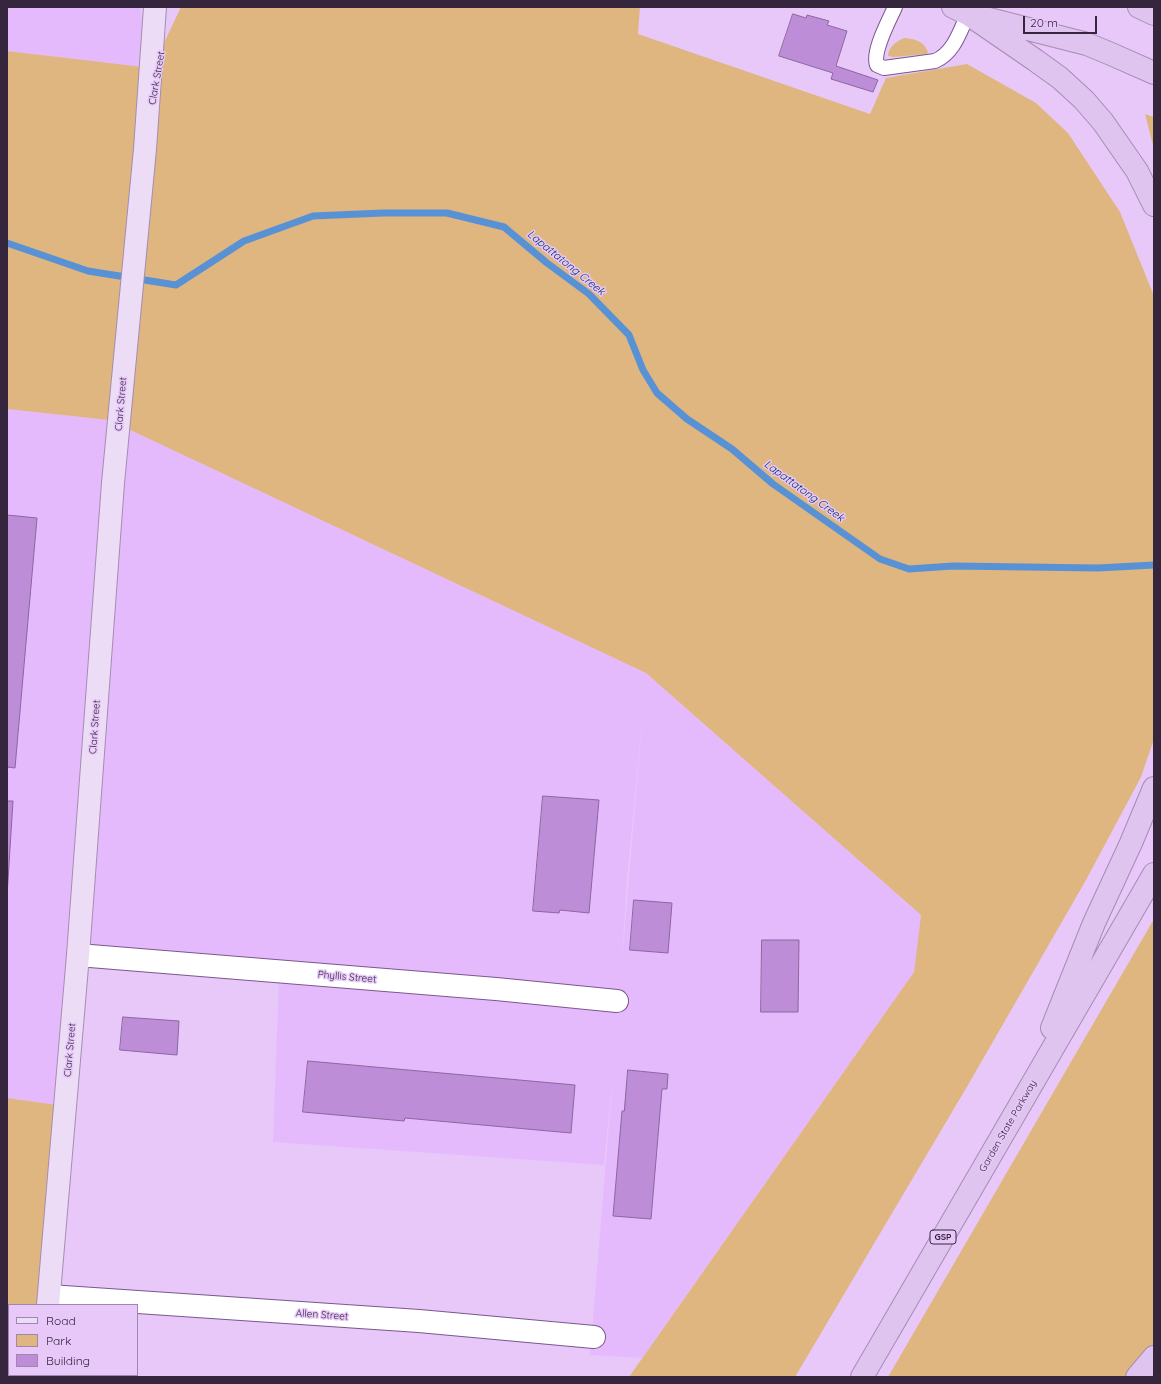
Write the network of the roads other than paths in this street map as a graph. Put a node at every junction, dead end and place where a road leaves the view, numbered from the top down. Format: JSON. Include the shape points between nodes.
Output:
{"nodes":[{"id":1,"x":155,"y":7,"type":"edge"},
{"id":2,"x":170,"y":7,"type":"edge"},
{"id":3,"x":895,"y":7,"type":"edge"},
{"id":4,"x":1139,"y":7,"type":"edge"},
{"id":5,"x":961,"y":10,"type":"edge"},
{"id":6,"x":1154,"y":14,"type":"edge"},
{"id":7,"x":1154,"y":73,"type":"edge"},
{"id":8,"x":145,"y":149,"type":"junction"},
{"id":9,"x":1154,"y":205,"type":"edge"},
{"id":10,"x":1154,"y":788,"type":"edge"},
{"id":11,"x":1154,"y":874,"type":"edge"},
{"id":12,"x":78,"y":955,"type":"junction"},
{"id":13,"x":616,"y":1001,"type":"dead end"},
{"id":14,"x":1025,"y":1096,"type":"junction"},
{"id":15,"x":49,"y":1301,"type":"edge"},
{"id":16,"x":103,"y":1304,"type":"edge"},
{"id":17,"x":138,"y":1306,"type":"edge"},
{"id":18,"x":594,"y":1337,"type":"dead end"},
{"id":19,"x":1154,"y":1357,"type":"edge"},
{"id":20,"x":862,"y":1377,"type":"edge"},
{"id":21,"x":1137,"y":1377,"type":"edge"}],
"edges":[{"from":1,"to":8,"type":"main road","name":"Clark Street"},
{"from":2,"to":8,"type":"main road","name":"Clark Street"},
{"from":3,"to":5,"type":"lane","via":[[876,58],[878,65],[884,68],[935,61],[943,57],[950,51]]},
{"from":4,"to":6,"type":"highway"},
{"from":5,"to":7,"type":"highway","via":[[1086,44]]},
{"from":5,"to":9,"type":"highway","via":[[1041,64],[1084,100],[1103,122],[1137,171]]},
{"from":8,"to":12,"type":"main road","name":"Clark Street","via":[[113,483]]},
{"from":10,"to":14,"type":"highway","via":[[1132,843],[1094,923]]},
{"from":11,"to":14,"type":"highway","name":"Garden State Parkway","number":"GSP"},
{"from":12,"to":13,"type":"street","name":"Phyllis Street","via":[[488,988]]},
{"from":12,"to":15,"type":"main road","name":"Clark Street"},
{"from":14,"to":20,"type":"highway","name":"Garden State Parkway","number":"GSP"},
{"from":15,"to":16,"type":"street","name":"Allen Street"},
{"from":17,"to":18,"type":"street","name":"Allen Street","via":[[411,1321]]},
{"from":19,"to":21,"type":"highway"}]}
